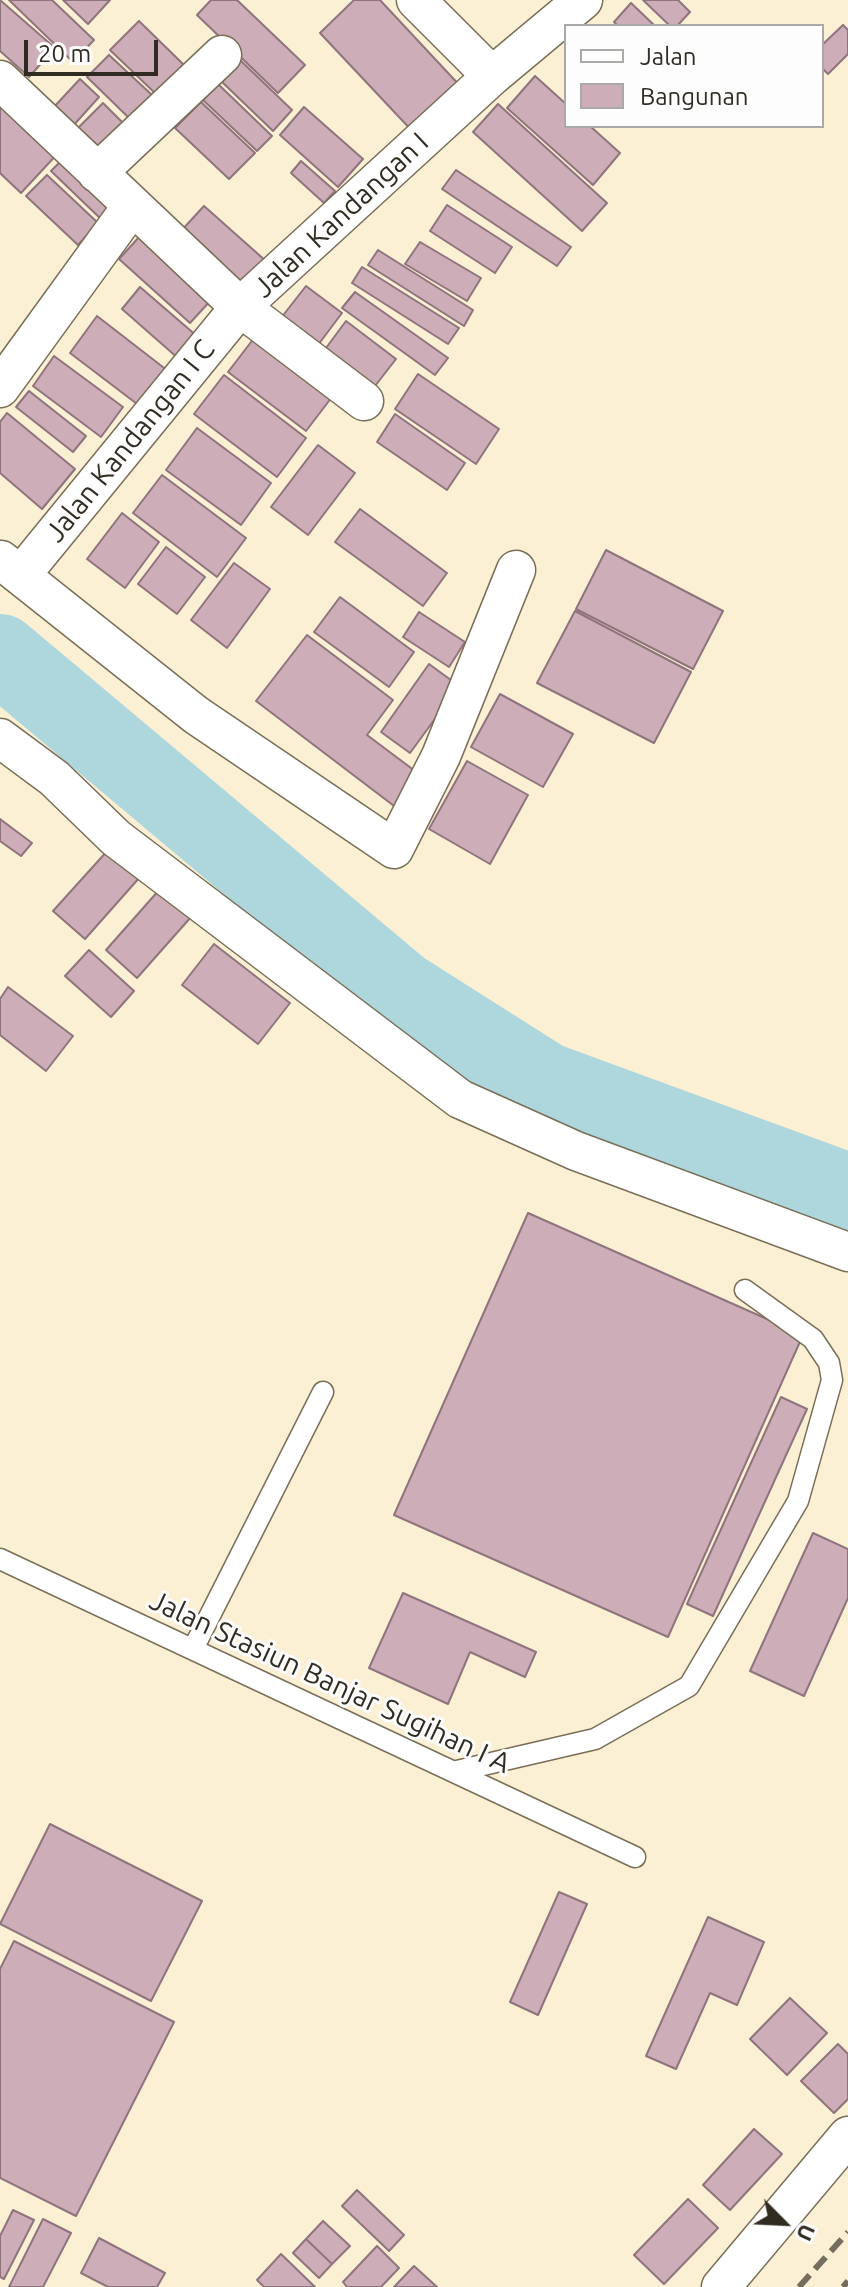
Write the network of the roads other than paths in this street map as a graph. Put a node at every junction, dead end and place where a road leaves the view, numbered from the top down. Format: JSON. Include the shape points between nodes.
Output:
{"nodes":[{"id":1,"x":416,"y":0,"type":"edge"},
{"id":2,"x":583,"y":0,"type":"edge"},
{"id":3,"x":222,"y":55,"type":"dead end"},
{"id":4,"x":492,"y":76,"type":"junction"},
{"id":5,"x":0,"y":80,"type":"edge"},
{"id":6,"x":97,"y":173,"type":"junction"},
{"id":7,"x":132,"y":206,"type":"junction"},
{"id":8,"x":240,"y":307,"type":"junction"},
{"id":9,"x":0,"y":388,"type":"edge"},
{"id":10,"x":364,"y":401,"type":"dead end"},
{"id":11,"x":10,"y":567,"type":"edge"},
{"id":12,"x":516,"y":570,"type":"dead end"},
{"id":13,"x":0,"y":738,"type":"edge"},
{"id":14,"x":848,"y":1252,"type":"edge"},
{"id":15,"x":745,"y":1290,"type":"dead end"},
{"id":16,"x":323,"y":1392,"type":"dead end"},
{"id":17,"x":0,"y":1559,"type":"edge"},
{"id":18,"x":193,"y":1649,"type":"junction"},
{"id":19,"x":457,"y":1771,"type":"junction"},
{"id":20,"x":635,"y":1857,"type":"dead end"},
{"id":21,"x":848,"y":2136,"type":"edge"},
{"id":22,"x":721,"y":2287,"type":"edge"}],
"edges":[{"from":1,"to":4,"type":"street"},
{"from":2,"to":4,"type":"street","name":"Jalan Kandangan I"},
{"from":3,"to":6,"type":"street"},
{"from":4,"to":8,"type":"street","name":"Jalan Kandangan I"},
{"from":5,"to":6,"type":"street","name":"Jalan Kandangan I"},
{"from":6,"to":7,"type":"street","name":"Jalan Kandangan I"},
{"from":7,"to":8,"type":"street","name":"Jalan Kandangan I"},
{"from":7,"to":9,"type":"street"},
{"from":8,"to":10,"type":"street"},
{"from":8,"to":11,"type":"street","name":"Jalan Kandangan I C"},
{"from":11,"to":12,"type":"street","via":[[196,715],[394,849],[441,756]]},
{"from":13,"to":14,"type":"street","via":[[54,778],[116,838],[460,1099],[576,1151]]},
{"from":15,"to":19,"type":"lane","via":[[813,1339],[829,1363],[832,1380],[798,1501],[689,1686],[595,1739]]},
{"from":16,"to":18,"type":"lane"},
{"from":17,"to":18,"type":"lane","name":"Jalan Stasiun Banjar Sugihan I A"},
{"from":18,"to":19,"type":"lane","name":"Jalan Stasiun Banjar Sugihan I A"},
{"from":19,"to":20,"type":"lane","name":"Jalan Stasiun Banjar Sugihan I A"},
{"from":21,"to":22,"type":"street"}]}
